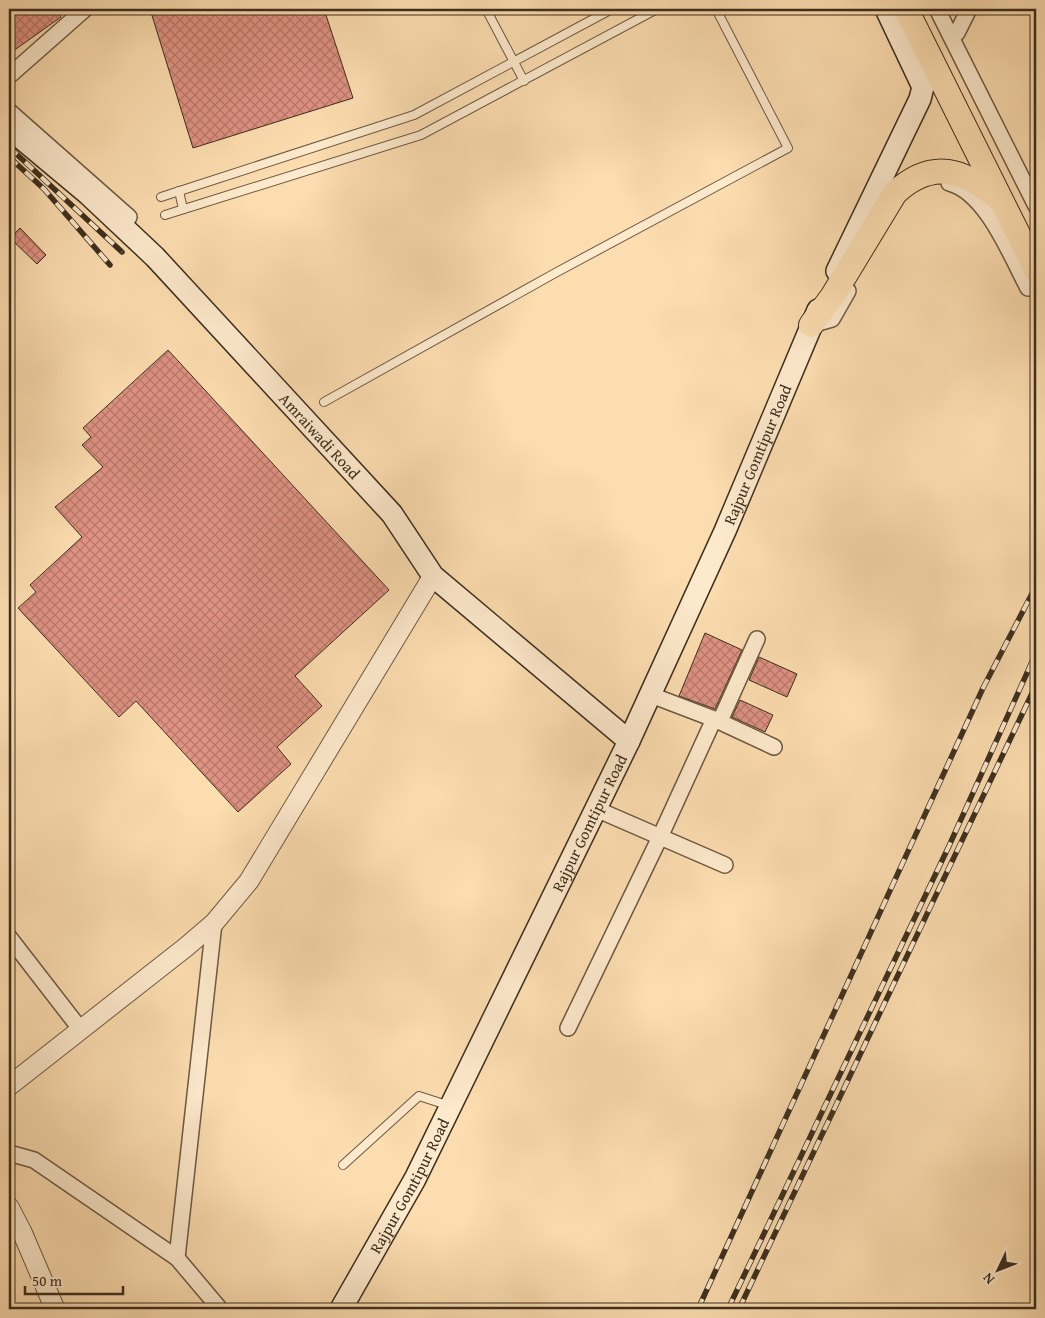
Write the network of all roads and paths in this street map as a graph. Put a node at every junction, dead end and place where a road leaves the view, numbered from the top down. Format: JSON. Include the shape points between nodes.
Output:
{"nodes":[{"id":1,"x":86,"y":9,"type":"edge"},
{"id":2,"x":486,"y":9,"type":"edge"},
{"id":3,"x":612,"y":9,"type":"edge"},
{"id":4,"x":656,"y":9,"type":"edge"},
{"id":5,"x":716,"y":9,"type":"edge"},
{"id":6,"x":886,"y":9,"type":"edge"},
{"id":7,"x":906,"y":9,"type":"edge"},
{"id":8,"x":921,"y":9,"type":"edge"},
{"id":9,"x":937,"y":9,"type":"edge"},
{"id":10,"x":970,"y":9,"type":"edge"},
{"id":11,"x":957,"y":32,"type":"dead end"},
{"id":12,"x":514,"y":62,"type":"junction"},
{"id":13,"x":9,"y":76,"type":"edge"},
{"id":14,"x":524,"y":81,"type":"junction"},
{"id":15,"x":9,"y":111,"type":"edge"},
{"id":16,"x":9,"y":128,"type":"edge"},
{"id":17,"x":179,"y":191,"type":"junction"},
{"id":18,"x":161,"y":197,"type":"dead end"},
{"id":19,"x":1003,"y":202,"type":"junction"},
{"id":20,"x":1036,"y":206,"type":"edge"},
{"id":21,"x":183,"y":210,"type":"junction"},
{"id":22,"x":165,"y":215,"type":"dead end"},
{"id":23,"x":123,"y":227,"type":"junction"},
{"id":24,"x":1036,"y":233,"type":"edge"},
{"id":25,"x":1036,"y":270,"type":"edge"},
{"id":26,"x":1036,"y":284,"type":"edge"},
{"id":27,"x":811,"y":324,"type":"junction"},
{"id":28,"x":324,"y":402,"type":"dead end"},
{"id":29,"x":433,"y":576,"type":"junction"},
{"id":30,"x":758,"y":639,"type":"dead end"},
{"id":31,"x":650,"y":695,"type":"junction"},
{"id":32,"x":717,"y":720,"type":"junction"},
{"id":33,"x":629,"y":741,"type":"junction"},
{"id":34,"x":774,"y":746,"type":"dead end"},
{"id":35,"x":596,"y":809,"type":"junction"},
{"id":36,"x":660,"y":837,"type":"junction"},
{"id":37,"x":725,"y":865,"type":"dead end"},
{"id":38,"x":214,"y":923,"type":"junction"},
{"id":39,"x":9,"y":937,"type":"edge"},
{"id":40,"x":568,"y":1028,"type":"dead end"},
{"id":41,"x":81,"y":1030,"type":"junction"},
{"id":42,"x":9,"y":1086,"type":"edge"},
{"id":43,"x":450,"y":1107,"type":"junction"},
{"id":44,"x":9,"y":1153,"type":"edge"},
{"id":45,"x":343,"y":1165,"type":"dead end"},
{"id":46,"x":9,"y":1207,"type":"edge"},
{"id":47,"x":177,"y":1258,"type":"junction"},
{"id":48,"x":55,"y":1309,"type":"edge"},
{"id":49,"x":220,"y":1309,"type":"edge"},
{"id":50,"x":341,"y":1309,"type":"edge"}],
"edges":[{"from":1,"to":13,"type":"street"},
{"from":2,"to":12,"type":"lane"},
{"from":3,"to":12,"type":"lane"},
{"from":4,"to":14,"type":"lane"},
{"from":5,"to":28,"type":"lane","via":[[788,148]]},
{"from":6,"to":27,"type":"main road","name":"Rajpur Gomtipur Road","via":[[923,87]]},
{"from":7,"to":19,"type":"main road"},
{"from":8,"to":24,"type":"main road"},
{"from":9,"to":20,"type":"street"},
{"from":10,"to":11,"type":"street"},
{"from":12,"to":14,"type":"lane"},
{"from":12,"to":17,"type":"lane","via":[[414,115]]},
{"from":14,"to":21,"type":"lane","via":[[421,135]]},
{"from":15,"to":23,"type":"street","via":[[130,217]]},
{"from":16,"to":23,"type":"main road","name":"Amraiwadi Road"},
{"from":17,"to":18,"type":"lane"},
{"from":17,"to":21,"type":"lane"},
{"from":19,"to":25,"type":"main road"},
{"from":19,"to":27,"type":"main road","via":[[982,184],[952,171],[935,171],[909,180],[895,193],[832,297]]},
{"from":21,"to":22,"type":"lane"},
{"from":23,"to":29,"type":"main road","name":"Amraiwadi Road","via":[[156,257],[392,514]]},
{"from":26,"to":27,"type":"street","via":[[1028,288],[976,199],[961,186],[945,182],[926,184],[899,206],[832,319]]},
{"from":27,"to":31,"type":"main road","name":"Rajpur Gomtipur Road","via":[[725,531]]},
{"from":29,"to":33,"type":"main road","name":"Amraiwadi Road"},
{"from":29,"to":38,"type":"street","via":[[249,881]]},
{"from":30,"to":32,"type":"street"},
{"from":31,"to":32,"type":"street"},
{"from":31,"to":33,"type":"main road","name":"Rajpur Gomtipur Road"},
{"from":32,"to":34,"type":"street"},
{"from":32,"to":36,"type":"street"},
{"from":33,"to":35,"type":"main road","name":"Rajpur Gomtipur Road"},
{"from":35,"to":36,"type":"street"},
{"from":35,"to":43,"type":"main road","name":"Rajpur Gomtipur Road"},
{"from":36,"to":37,"type":"street"},
{"from":36,"to":40,"type":"street"},
{"from":38,"to":41,"type":"street"},
{"from":38,"to":47,"type":"street"},
{"from":39,"to":41,"type":"street"},
{"from":41,"to":42,"type":"street"},
{"from":43,"to":45,"type":"lane","via":[[419,1096]]},
{"from":43,"to":50,"type":"main road","name":"Rajpur Gomtipur Road","via":[[415,1179]]},
{"from":44,"to":47,"type":"street","via":[[34,1160]]},
{"from":46,"to":48,"type":"street"},
{"from":47,"to":49,"type":"street"}]}
